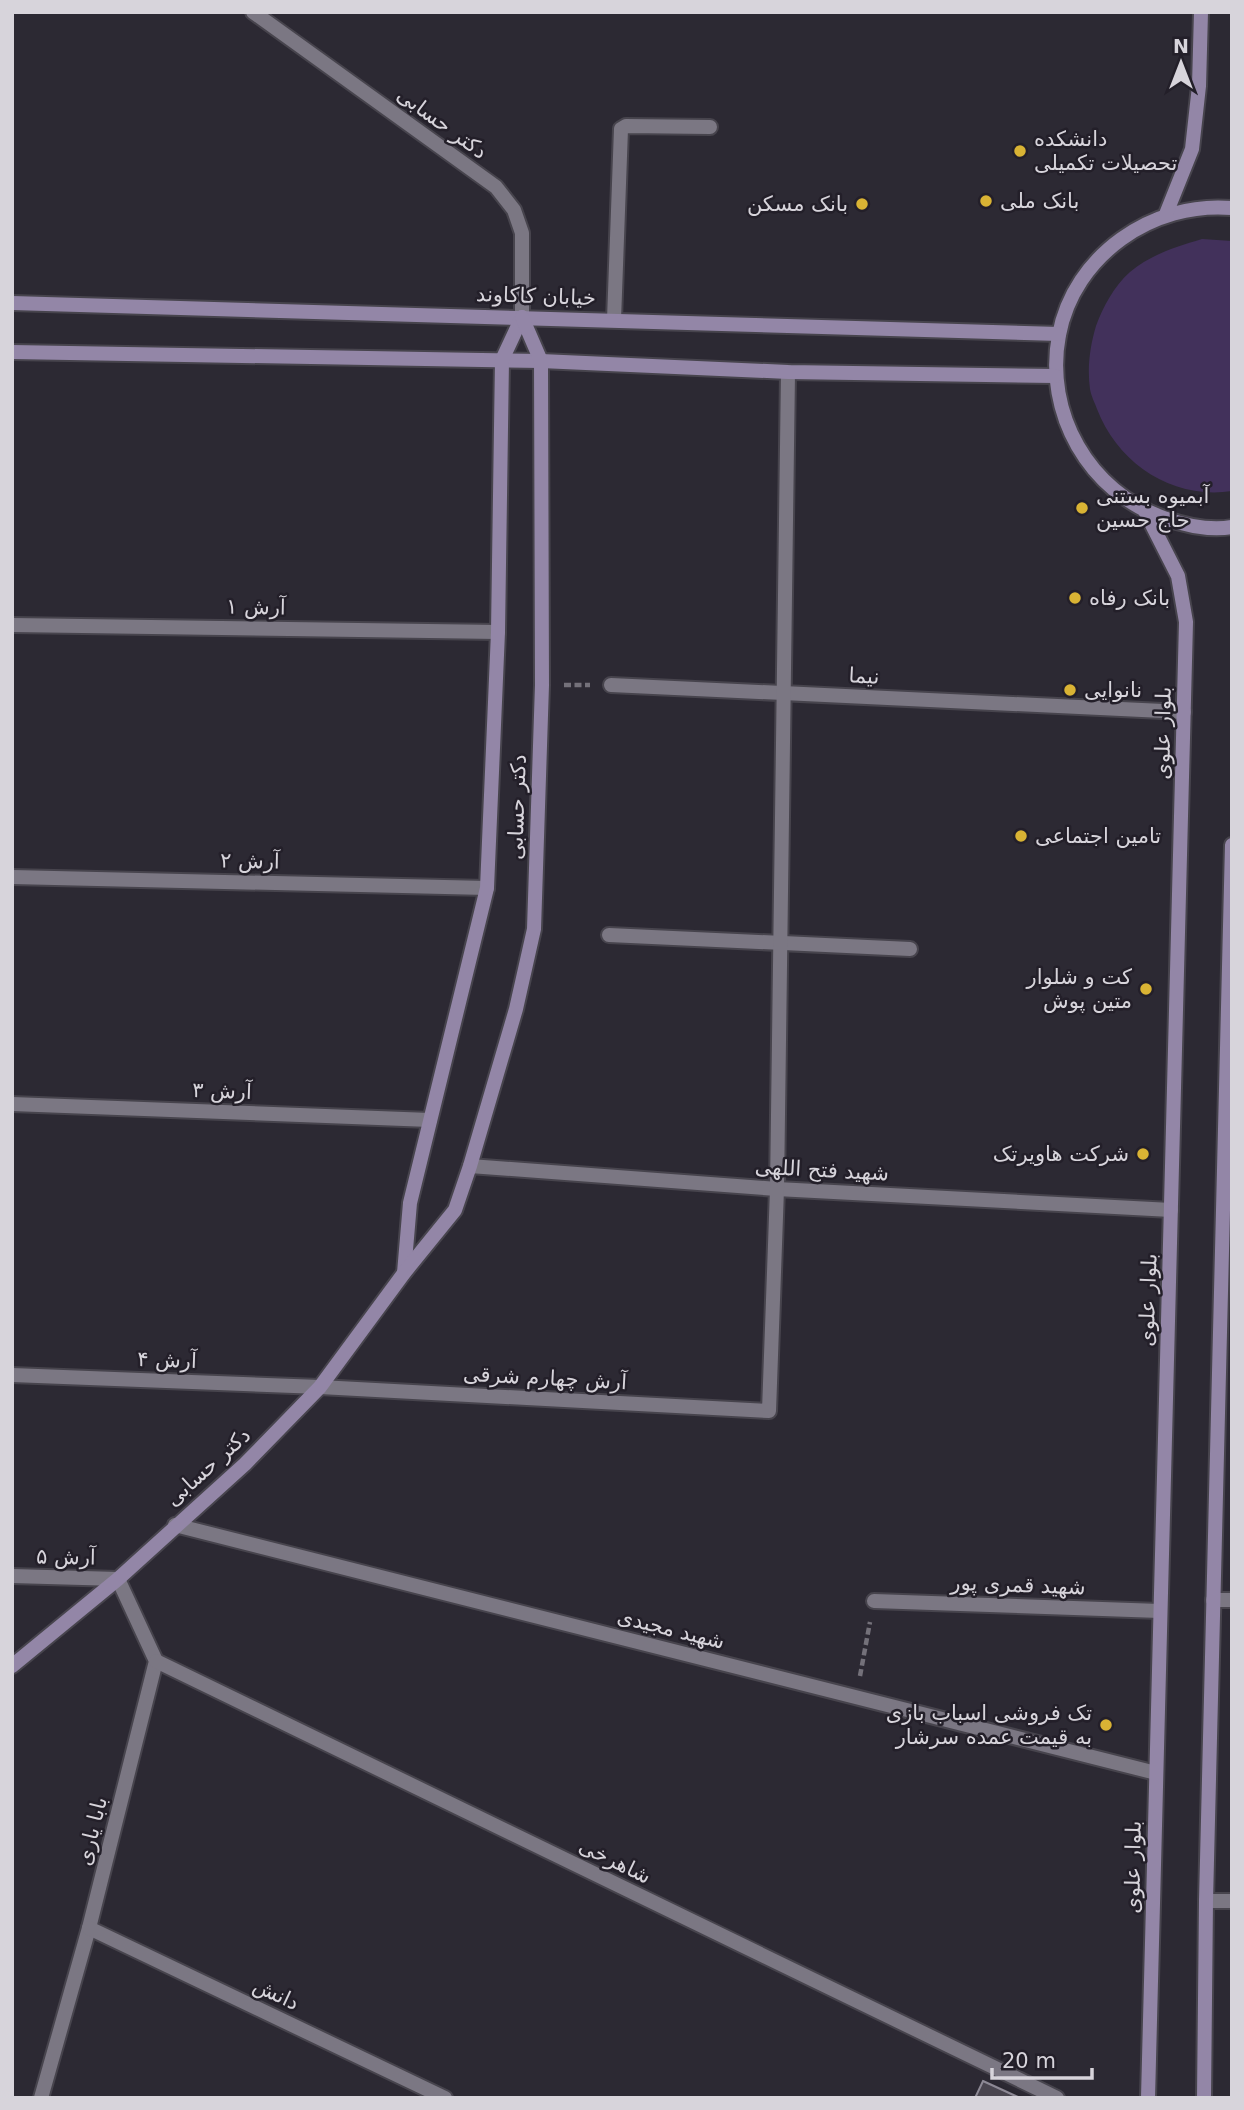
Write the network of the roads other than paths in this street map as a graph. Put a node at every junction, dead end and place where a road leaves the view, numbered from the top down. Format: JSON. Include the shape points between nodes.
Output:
{"nodes":[{"id":1,"x":253,"y":12,"type":"edge"},
{"id":2,"x":1201,"y":12,"type":"edge"},
{"id":3,"x":710,"y":127,"type":"dead end"},
{"id":4,"x":1232,"y":208,"type":"edge"},
{"id":5,"x":1166,"y":214,"type":"junction"},
{"id":6,"x":12,"y":303,"type":"edge"},
{"id":7,"x":522,"y":317,"type":"junction"},
{"id":8,"x":614,"y":320,"type":"junction"},
{"id":9,"x":1059,"y":334,"type":"junction"},
{"id":10,"x":12,"y":352,"type":"edge"},
{"id":11,"x":502,"y":360,"type":"junction"},
{"id":12,"x":541,"y":361,"type":"junction"},
{"id":13,"x":788,"y":372,"type":"junction"},
{"id":14,"x":1055,"y":376,"type":"junction"},
{"id":15,"x":1145,"y":511,"type":"junction"},
{"id":16,"x":1232,"y":527,"type":"edge"},
{"id":17,"x":12,"y":625,"type":"edge"},
{"id":18,"x":498,"y":632,"type":"junction"},
{"id":19,"x":611,"y":685,"type":"road end"},
{"id":20,"x":783,"y":693,"type":"junction"},
{"id":21,"x":1184,"y":712,"type":"junction"},
{"id":22,"x":1232,"y":845,"type":"edge"},
{"id":23,"x":12,"y":877,"type":"edge"},
{"id":24,"x":487,"y":888,"type":"junction"},
{"id":25,"x":609,"y":935,"type":"dead end"},
{"id":26,"x":780,"y":944,"type":"junction"},
{"id":27,"x":909,"y":949,"type":"dead end"},
{"id":28,"x":1229,"y":1047,"type":"edge"},
{"id":29,"x":12,"y":1104,"type":"edge"},
{"id":30,"x":429,"y":1120,"type":"junction"},
{"id":31,"x":470,"y":1166,"type":"junction"},
{"id":32,"x":777,"y":1189,"type":"junction"},
{"id":33,"x":1171,"y":1210,"type":"junction"},
{"id":34,"x":404,"y":1273,"type":"junction"},
{"id":35,"x":1226,"y":1342,"type":"edge"},
{"id":36,"x":12,"y":1375,"type":"edge"},
{"id":37,"x":320,"y":1387,"type":"junction"},
{"id":38,"x":175,"y":1525,"type":"junction"},
{"id":39,"x":12,"y":1576,"type":"edge"},
{"id":40,"x":118,"y":1579,"type":"junction"},
{"id":41,"x":1213,"y":1600,"type":"junction"},
{"id":42,"x":1232,"y":1600,"type":"edge"},
{"id":43,"x":874,"y":1601,"type":"road end"},
{"id":44,"x":1160,"y":1611,"type":"junction"},
{"id":45,"x":156,"y":1661,"type":"junction"},
{"id":46,"x":12,"y":1666,"type":"edge"},
{"id":47,"x":1156,"y":1773,"type":"junction"},
{"id":48,"x":1206,"y":1901,"type":"junction"},
{"id":49,"x":1232,"y":1901,"type":"edge"},
{"id":50,"x":89,"y":1928,"type":"junction"},
{"id":51,"x":41,"y":2098,"type":"edge"},
{"id":52,"x":444,"y":2098,"type":"edge"},
{"id":53,"x":1057,"y":2098,"type":"edge"},
{"id":54,"x":1149,"y":2098,"type":"edge"},
{"id":55,"x":1204,"y":2098,"type":"edge"}],
"edges":[{"from":1,"to":7,"type":"street","name":"دکتر حسابی","via":[[496,187],[514,210],[522,233]]},
{"from":2,"to":5,"type":"main road","via":[[1192,149]]},
{"from":3,"to":8,"type":"street","via":[[621,129]]},
{"from":4,"to":5,"type":"main road","via":[[1208,206]]},
{"from":5,"to":9,"type":"main road","via":[[1128,232],[1096,260],[1073,295]]},
{"from":6,"to":7,"type":"main road","name":"خیابان کاکاوند"},
{"from":7,"to":8,"type":"main road","name":"خیابان کاکاوند"},
{"from":7,"to":11,"type":"main road","name":"دکتر حسابی"},
{"from":7,"to":12,"type":"main road","name":"دکتر حسابی"},
{"from":8,"to":9,"type":"main road","name":"خیابان کاکاوند"},
{"from":9,"to":14,"type":"main road"},
{"from":10,"to":11,"type":"main road"},
{"from":11,"to":12,"type":"main road"},
{"from":11,"to":18,"type":"main road","name":"دکتر حسابی"},
{"from":12,"to":13,"type":"main road"},
{"from":12,"to":31,"type":"main road","name":"دکتر حسابی","via":[[542,685],[534,929]]},
{"from":13,"to":14,"type":"main road"},
{"from":13,"to":20,"type":"street"},
{"from":14,"to":15,"type":"main road","via":[[1064,418],[1082,456],[1110,488]]},
{"from":15,"to":16,"type":"main road","via":[[1185,525]]},
{"from":15,"to":21,"type":"main road","name":"بلوار علوی","via":[[1178,576],[1186,622]]},
{"from":17,"to":18,"type":"street","name":"آرش ۱"},
{"from":18,"to":24,"type":"main road","name":"دکتر حسابی"},
{"from":19,"to":20,"type":"street","name":"نیما"},
{"from":20,"to":21,"type":"street","name":"نیما"},
{"from":20,"to":26,"type":"street"},
{"from":21,"to":33,"type":"main road","name":"بلوار علوی"},
{"from":22,"to":28,"type":"main road"},
{"from":23,"to":24,"type":"street","name":"آرش ۲"},
{"from":24,"to":30,"type":"main road","name":"دکتر حسابی"},
{"from":25,"to":26,"type":"street"},
{"from":26,"to":27,"type":"street"},
{"from":26,"to":32,"type":"street"},
{"from":28,"to":35,"type":"main road"},
{"from":29,"to":30,"type":"street","name":"آرش ۳"},
{"from":30,"to":34,"type":"main road","name":"دکتر حسابی","via":[[410,1203]]},
{"from":31,"to":32,"type":"street","name":"شهید فتح اللهی"},
{"from":31,"to":34,"type":"main road","name":"دکتر حسابی","via":[[455,1210]]},
{"from":32,"to":33,"type":"street","name":"شهید فتح اللهی"},
{"from":32,"to":37,"type":"street","name":"آرش چهارم شرقی","via":[[769,1411]]},
{"from":33,"to":44,"type":"main road","name":"بلوار علوی"},
{"from":34,"to":37,"type":"main road","name":"دکتر حسابی"},
{"from":35,"to":41,"type":"main road"},
{"from":36,"to":37,"type":"street","name":"آرش ۴"},
{"from":37,"to":38,"type":"main road","name":"دکتر حسابی","via":[[245,1464]]},
{"from":38,"to":40,"type":"main road","name":"دکتر حسابی"},
{"from":38,"to":47,"type":"street","name":"شهید مجیدی"},
{"from":39,"to":40,"type":"street","name":"آرش ۵"},
{"from":40,"to":45,"type":"street"},
{"from":40,"to":46,"type":"main road","name":"دکتر حسابی"},
{"from":41,"to":42,"type":"street"},
{"from":41,"to":48,"type":"main road"},
{"from":43,"to":44,"type":"street","name":"شهید قمری پور"},
{"from":44,"to":47,"type":"main road","name":"بلوار علوی"},
{"from":45,"to":50,"type":"street","name":"بابا یاری"},
{"from":45,"to":53,"type":"street","name":"شاهرخی"},
{"from":47,"to":54,"type":"main road","name":"بلوار علوی"},
{"from":48,"to":49,"type":"street"},
{"from":48,"to":55,"type":"main road"},
{"from":50,"to":51,"type":"street","name":"بابا یاری"},
{"from":50,"to":52,"type":"street","name":"دانش"}]}
